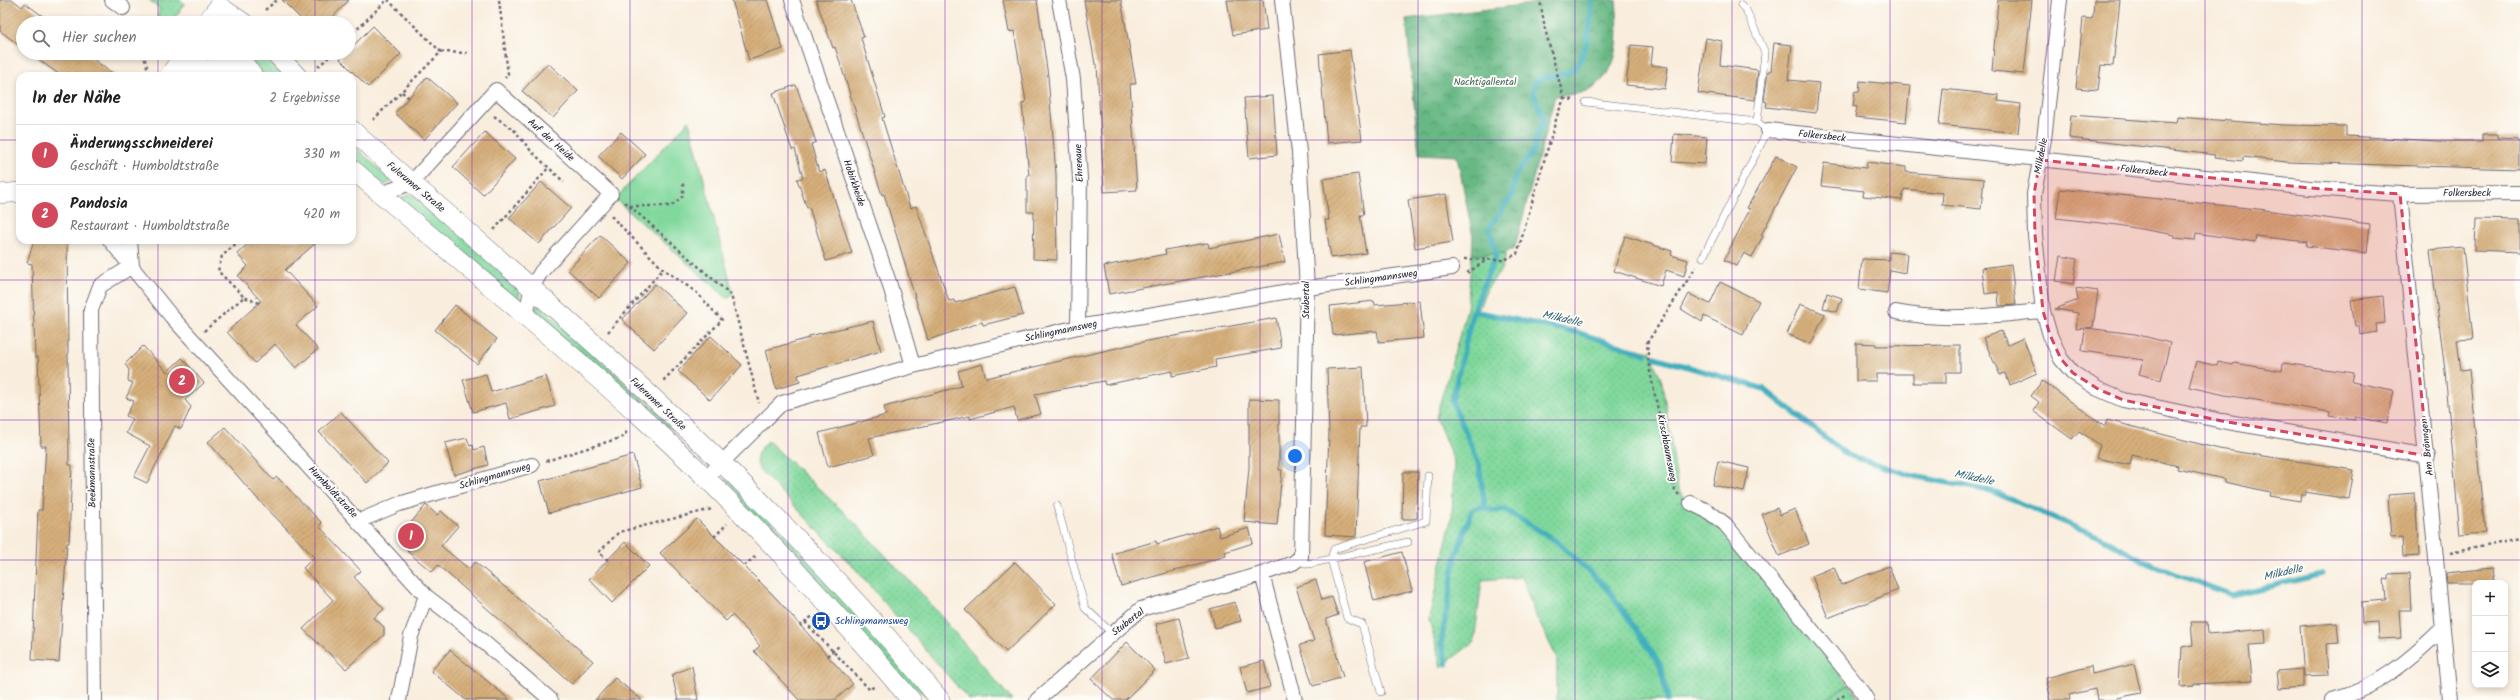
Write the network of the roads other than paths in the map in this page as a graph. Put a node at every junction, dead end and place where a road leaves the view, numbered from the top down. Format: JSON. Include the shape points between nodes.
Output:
{"nodes":[{"id":1,"x":112,"y":0,"type":"edge"},
{"id":2,"x":792,"y":0,"type":"edge"},
{"id":3,"x":1059,"y":0,"type":"edge"},
{"id":4,"x":1282,"y":0,"type":"edge"},
{"id":5,"x":2060,"y":0,"type":"edge"},
{"id":6,"x":1741,"y":6,"type":"dead end"},
{"id":7,"x":220,"y":7,"type":"edge"},
{"id":8,"x":123,"y":8,"type":"dead end"},
{"id":9,"x":212,"y":16,"type":"edge"},
{"id":10,"x":216,"y":16,"type":"edge"},
{"id":11,"x":234,"y":16,"type":"edge"},
{"id":12,"x":179,"y":60,"type":"edge"},
{"id":13,"x":196,"y":60,"type":"edge"},
{"id":14,"x":282,"y":60,"type":"edge"},
{"id":15,"x":244,"y":64,"type":"edge"},
{"id":16,"x":171,"y":72,"type":"edge"},
{"id":17,"x":189,"y":72,"type":"edge"},
{"id":18,"x":207,"y":72,"type":"edge"},
{"id":19,"x":293,"y":72,"type":"edge"},
{"id":20,"x":1586,"y":102,"type":"dead end"},
{"id":21,"x":1756,"y":122,"type":"junction"},
{"id":22,"x":1768,"y":130,"type":"junction"},
{"id":23,"x":356,"y":134,"type":"edge"},
{"id":24,"x":2040,"y":160,"type":"junction"},
{"id":25,"x":356,"y":173,"type":"edge"},
{"id":26,"x":411,"y":183,"type":"junction"},
{"id":27,"x":16,"y":192,"type":"edge"},
{"id":28,"x":2520,"y":193,"type":"edge"},
{"id":29,"x":0,"y":194,"type":"edge"},
{"id":30,"x":380,"y":194,"type":"junction"},
{"id":31,"x":2400,"y":194,"type":"junction"},
{"id":32,"x":113,"y":244,"type":"edge"},
{"id":33,"x":130,"y":244,"type":"edge"},
{"id":34,"x":1702,"y":258,"type":"road end"},
{"id":35,"x":132,"y":266,"type":"junction"},
{"id":36,"x":1452,"y":268,"type":"road end"},
{"id":37,"x":1307,"y":288,"type":"junction"},
{"id":38,"x":531,"y":289,"type":"junction"},
{"id":39,"x":2043,"y":311,"type":"junction"},
{"id":40,"x":1896,"y":312,"type":"dead end"},
{"id":41,"x":526,"y":317,"type":"junction"},
{"id":42,"x":1078,"y":327,"type":"junction"},
{"id":43,"x":913,"y":366,"type":"junction"},
{"id":44,"x":2428,"y":456,"type":"junction"},
{"id":45,"x":721,"y":462,"type":"junction"},
{"id":46,"x":532,"y":465,"type":"road end"},
{"id":47,"x":1428,"y":476,"type":"dead end"},
{"id":48,"x":706,"y":478,"type":"junction"},
{"id":49,"x":1691,"y":503,"type":"road end"},
{"id":50,"x":1057,"y":506,"type":"dead end"},
{"id":51,"x":359,"y":521,"type":"junction"},
{"id":52,"x":1408,"y":542,"type":"dead end"},
{"id":53,"x":1331,"y":559,"type":"junction"},
{"id":54,"x":1297,"y":560,"type":"junction"},
{"id":55,"x":1262,"y":574,"type":"junction"},
{"id":56,"x":426,"y":596,"type":"junction"},
{"id":57,"x":2442,"y":629,"type":"junction"},
{"id":58,"x":1113,"y":634,"type":"junction"},
{"id":59,"x":1381,"y":692,"type":"dead end"},
{"id":60,"x":2354,"y":697,"type":"edge"},
{"id":61,"x":95,"y":700,"type":"edge"},
{"id":62,"x":399,"y":700,"type":"edge"},
{"id":63,"x":551,"y":700,"type":"edge"},
{"id":64,"x":911,"y":700,"type":"edge"},
{"id":65,"x":940,"y":700,"type":"edge"},
{"id":66,"x":1037,"y":700,"type":"edge"},
{"id":67,"x":1295,"y":700,"type":"edge"},
{"id":68,"x":1867,"y":700,"type":"edge"},
{"id":69,"x":2332,"y":700,"type":"edge"},
{"id":70,"x":2450,"y":700,"type":"edge"}],
"edges":[{"from":1,"to":8,"type":"street"},
{"from":2,"to":43,"type":"street","name":"Hobirkheide","via":[[889,282]]},
{"from":3,"to":42,"type":"street","name":"Ehrenaue","via":[[1073,79],[1080,178]]},
{"from":4,"to":37,"type":"street","name":"Stubertal","via":[[1299,152]]},
{"from":5,"to":24,"type":"street","name":"Milkdelle"},
{"from":6,"to":21,"type":"lane","via":[[1746,10],[1765,52]]},
{"from":7,"to":9,"type":"main road"},
{"from":7,"to":10,"type":"main road"},
{"from":7,"to":11,"type":"main road"},
{"from":12,"to":16,"type":"main road"},
{"from":13,"to":17,"type":"main road"},
{"from":14,"to":19,"type":"main road"},
{"from":15,"to":18,"type":"main road","via":[[214,67]]},
{"from":20,"to":21,"type":"lane","name":"Folkersbeck"},
{"from":21,"to":22,"type":"lane","name":"Folkersbeck"},
{"from":22,"to":24,"type":"street","name":"Folkersbeck"},
{"from":22,"to":34,"type":"lane"},
{"from":23,"to":26,"type":"main road","name":"Fulerumer Straße"},
{"from":24,"to":31,"type":"street","name":"Folkersbeck","via":[[2310,188]]},
{"from":24,"to":39,"type":"street","name":"Milkdelle","via":[[2034,194],[2035,235]]},
{"from":25,"to":30,"type":"main road","name":"Fulerumer Straße"},
{"from":26,"to":30,"type":"street"},
{"from":26,"to":38,"type":"main road","name":"Fulerumer Straße"},
{"from":26,"to":38,"type":"street","name":"Auf der Heide","via":[[496,90],[611,194],[541,272]]},
{"from":27,"to":29,"type":"main road"},
{"from":28,"to":31,"type":"street","name":"Folkersbeck"},
{"from":30,"to":41,"type":"main road","name":"Fulerumer Straße"},
{"from":31,"to":44,"type":"street","name":"Am Brönngen"},
{"from":32,"to":35,"type":"street","name":"Humboldtstraße"},
{"from":33,"to":35,"type":"street","name":"Humboldtstraße"},
{"from":35,"to":51,"type":"street","name":"Humboldtstraße","via":[[144,284],[193,341]]},
{"from":35,"to":61,"type":"street","name":"Beekmannstraße","via":[[100,286],[91,310]]},
{"from":36,"to":37,"type":"street","name":"Schlingmannsweg"},
{"from":37,"to":42,"type":"street","name":"Schlingmannsweg"},
{"from":37,"to":54,"type":"street","name":"Stubertal","via":[[1303,545],[1301,557]]},
{"from":38,"to":41,"type":"street","name":"Auf der Heide"},
{"from":38,"to":45,"type":"main road","name":"Fulerumer Straße"},
{"from":39,"to":40,"type":"street","via":[[1963,318],[1916,316]]},
{"from":39,"to":44,"type":"street","name":"Milkdelle","via":[[2050,335],[2061,358],[2073,373],[2122,400],[2222,421]]},
{"from":41,"to":48,"type":"main road","name":"Fulerumer Straße","via":[[638,414]]},
{"from":42,"to":43,"type":"street","name":"Schlingmannsweg"},
{"from":43,"to":45,"type":"street","name":"Schlingmannsweg","via":[[782,403]]},
{"from":44,"to":57,"type":"street","name":"Am Brönngen"},
{"from":45,"to":48,"type":"street","name":"Schlingmannsweg"},
{"from":45,"to":65,"type":"main road","name":"Fulerumer Straße","via":[[824,566],[905,656]]},
{"from":46,"to":51,"type":"street","name":"Schlingmannsweg","via":[[400,504]]},
{"from":47,"to":53,"type":"lane","via":[[1426,521],[1334,549]]},
{"from":48,"to":64,"type":"main road","name":"Fulerumer Straße","via":[[840,619]]},
{"from":49,"to":68,"type":"street","via":[[1725,524]]},
{"from":50,"to":58,"type":"lane","via":[[1085,608]]},
{"from":51,"to":56,"type":"street","name":"Humboldtstraße"},
{"from":52,"to":53,"type":"lane"},
{"from":53,"to":54,"type":"lane","via":[[1308,564]]},
{"from":53,"to":59,"type":"lane","via":[[1347,618],[1362,624]]},
{"from":54,"to":55,"type":"street","name":"Stubertal","via":[[1293,564]]},
{"from":55,"to":58,"type":"street","name":"Stubertal","via":[[1141,609]]},
{"from":55,"to":67,"type":"street"},
{"from":56,"to":62,"type":"street","via":[[410,636]]},
{"from":56,"to":63,"type":"street","name":"Humboldtstraße","via":[[464,625]]},
{"from":57,"to":60,"type":"street","via":[[2404,663]]},
{"from":57,"to":70,"type":"street","name":"Am Brönngen"},
{"from":58,"to":66,"type":"street","name":"Stubertal"},
{"from":60,"to":69,"type":"street"}]}
